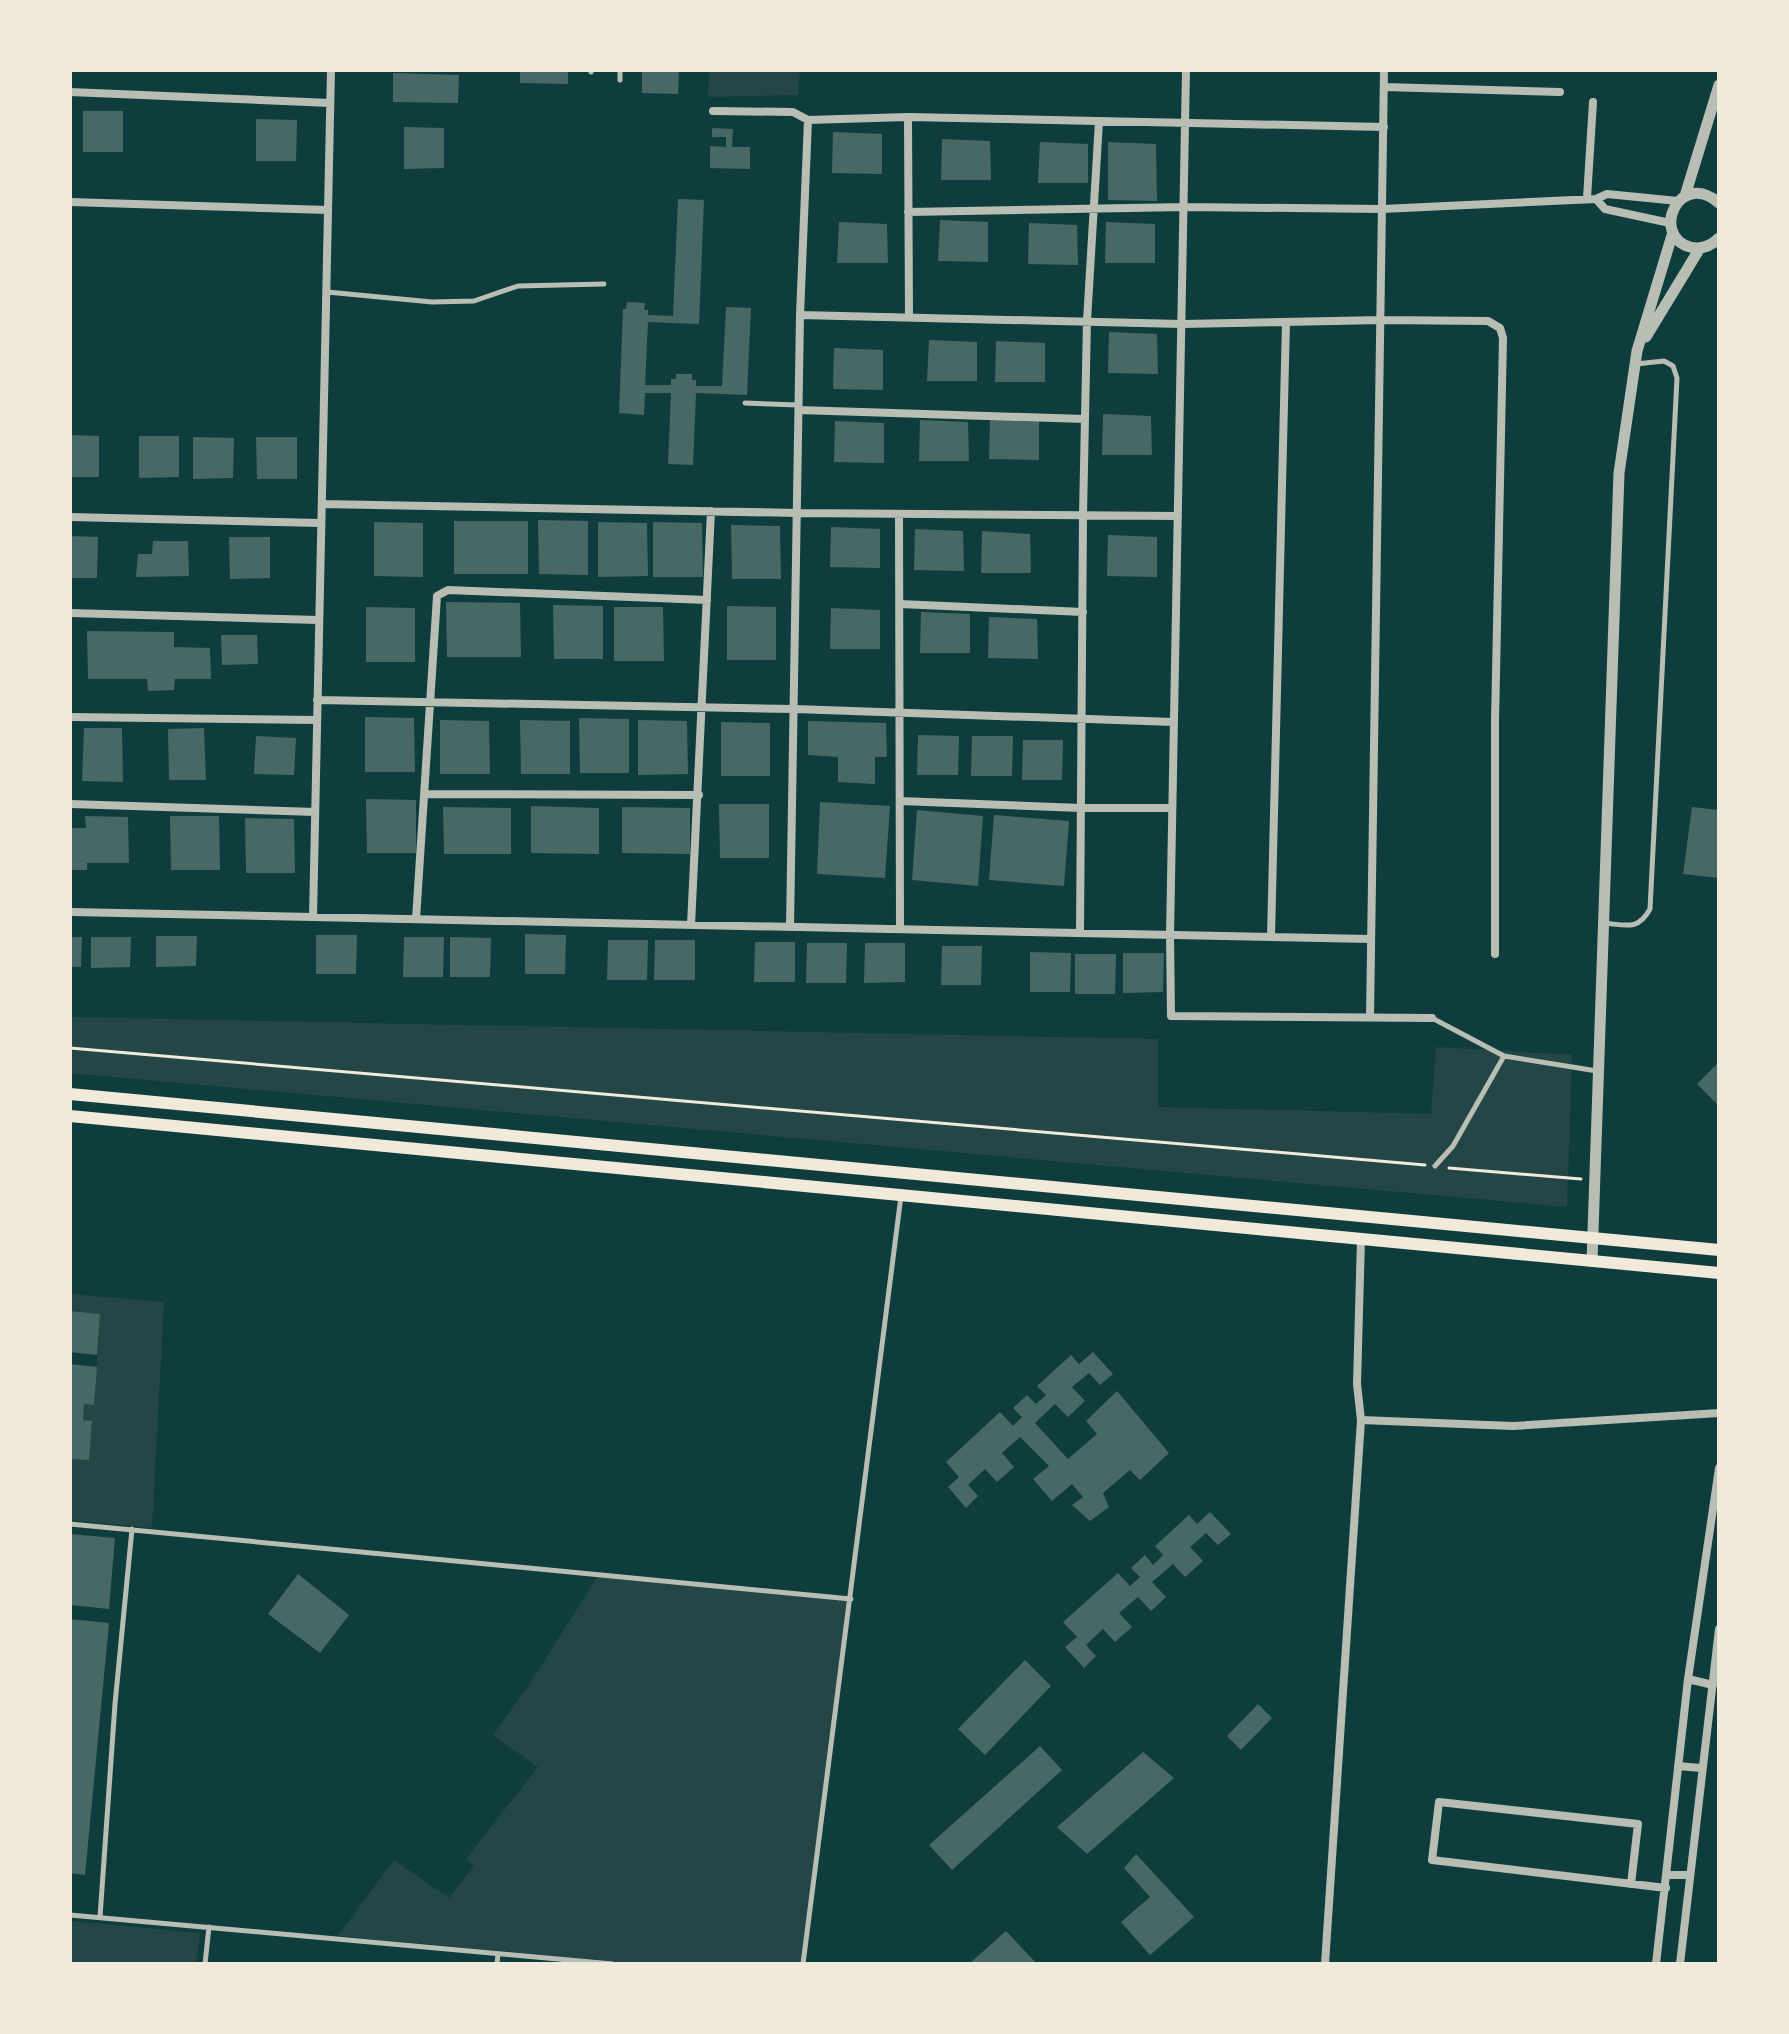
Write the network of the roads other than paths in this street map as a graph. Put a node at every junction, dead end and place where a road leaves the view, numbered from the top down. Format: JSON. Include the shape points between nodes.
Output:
{"nodes":[{"id":1,"x":331,"y":70,"type":"edge"},
{"id":2,"x":620,"y":70,"type":"edge"},
{"id":3,"x":1186,"y":70,"type":"edge"},
{"id":4,"x":1384,"y":70,"type":"edge"},
{"id":5,"x":620,"y":80,"type":"dead end"},
{"id":6,"x":1719,"y":85,"type":"edge"},
{"id":7,"x":1384,"y":87,"type":"junction"},
{"id":8,"x":70,"y":92,"type":"edge"},
{"id":9,"x":1560,"y":92,"type":"dead end"},
{"id":10,"x":1593,"y":102,"type":"dead end"},
{"id":11,"x":330,"y":103,"type":"junction"},
{"id":12,"x":713,"y":111,"type":"dead end"},
{"id":13,"x":908,"y":117,"type":"junction"},
{"id":14,"x":808,"y":120,"type":"junction"},
{"id":15,"x":1099,"y":121,"type":"junction"},
{"id":16,"x":1186,"y":123,"type":"junction"},
{"id":17,"x":1384,"y":127,"type":"junction"},
{"id":18,"x":1591,"y":199,"type":"junction"},
{"id":19,"x":1682,"y":199,"type":"junction"},
{"id":20,"x":70,"y":202,"type":"edge"},
{"id":21,"x":1719,"y":203,"type":"edge"},
{"id":22,"x":1185,"y":207,"type":"junction"},
{"id":23,"x":1094,"y":209,"type":"junction"},
{"id":24,"x":1382,"y":209,"type":"junction"},
{"id":25,"x":328,"y":210,"type":"junction"},
{"id":26,"x":908,"y":212,"type":"junction"},
{"id":27,"x":1672,"y":228,"type":"junction"},
{"id":28,"x":1719,"y":239,"type":"edge"},
{"id":29,"x":1700,"y":248,"type":"junction"},
{"id":30,"x":604,"y":284,"type":"dead end"},
{"id":31,"x":326,"y":292,"type":"junction"},
{"id":32,"x":800,"y":315,"type":"junction"},
{"id":33,"x":909,"y":317,"type":"junction"},
{"id":34,"x":1381,"y":320,"type":"junction"},
{"id":35,"x":1087,"y":321,"type":"junction"},
{"id":36,"x":1286,"y":322,"type":"junction"},
{"id":37,"x":1182,"y":324,"type":"junction"},
{"id":38,"x":1637,"y":351,"type":"junction"},
{"id":39,"x":1635,"y":365,"type":"junction"},
{"id":40,"x":745,"y":403,"type":"dead end"},
{"id":41,"x":798,"y":407,"type":"junction"},
{"id":42,"x":1085,"y":419,"type":"junction"},
{"id":43,"x":322,"y":504,"type":"junction"},
{"id":44,"x":711,"y":511,"type":"junction"},
{"id":45,"x":797,"y":513,"type":"junction"},
{"id":46,"x":899,"y":514,"type":"junction"},
{"id":47,"x":1083,"y":515,"type":"junction"},
{"id":48,"x":1178,"y":516,"type":"junction"},
{"id":49,"x":70,"y":517,"type":"edge"},
{"id":50,"x":321,"y":523,"type":"junction"},
{"id":51,"x":707,"y":600,"type":"junction"},
{"id":52,"x":900,"y":604,"type":"junction"},
{"id":53,"x":1083,"y":612,"type":"junction"},
{"id":54,"x":70,"y":613,"type":"edge"},
{"id":55,"x":319,"y":620,"type":"junction"},
{"id":56,"x":317,"y":700,"type":"junction"},
{"id":57,"x":431,"y":702,"type":"junction"},
{"id":58,"x":703,"y":708,"type":"junction"},
{"id":59,"x":794,"y":709,"type":"junction"},
{"id":60,"x":900,"y":713,"type":"junction"},
{"id":61,"x":70,"y":717,"type":"edge"},
{"id":62,"x":1083,"y":719,"type":"junction"},
{"id":63,"x":317,"y":720,"type":"junction"},
{"id":64,"x":1174,"y":722,"type":"junction"},
{"id":65,"x":424,"y":794,"type":"junction"},
{"id":66,"x":699,"y":795,"type":"junction"},
{"id":67,"x":900,"y":801,"type":"junction"},
{"id":68,"x":70,"y":804,"type":"edge"},
{"id":69,"x":1081,"y":808,"type":"junction"},
{"id":70,"x":1172,"y":808,"type":"junction"},
{"id":71,"x":315,"y":812,"type":"junction"},
{"id":72,"x":70,"y":912,"type":"edge"},
{"id":73,"x":313,"y":917,"type":"junction"},
{"id":74,"x":416,"y":919,"type":"junction"},
{"id":75,"x":1604,"y":923,"type":"junction"},
{"id":76,"x":691,"y":925,"type":"junction"},
{"id":77,"x":790,"y":927,"type":"junction"},
{"id":78,"x":900,"y":929,"type":"junction"},
{"id":79,"x":1080,"y":933,"type":"junction"},
{"id":80,"x":1170,"y":935,"type":"junction"},
{"id":81,"x":1271,"y":937,"type":"junction"},
{"id":82,"x":1371,"y":939,"type":"junction"},
{"id":83,"x":1495,"y":954,"type":"dead end"},
{"id":84,"x":1370,"y":1017,"type":"junction"},
{"id":85,"x":1432,"y":1018,"type":"joint"},
{"id":86,"x":1504,"y":1056,"type":"junction"},
{"id":87,"x":1598,"y":1071,"type":"junction"},
{"id":88,"x":70,"y":1094,"type":"edge"},
{"id":89,"x":70,"y":1116,"type":"edge"},
{"id":90,"x":1435,"y":1166,"type":"road end"},
{"id":91,"x":901,"y":1196,"type":"junction"},
{"id":92,"x":1593,"y":1238,"type":"junction"},
{"id":93,"x":1361,"y":1239,"type":"junction"},
{"id":94,"x":1719,"y":1250,"type":"edge"},
{"id":95,"x":1592,"y":1261,"type":"junction"},
{"id":96,"x":1719,"y":1273,"type":"edge"},
{"id":97,"x":1719,"y":1413,"type":"edge"},
{"id":98,"x":1361,"y":1420,"type":"junction"},
{"id":99,"x":1719,"y":1468,"type":"edge"},
{"id":100,"x":1716,"y":1506,"type":"edge"},
{"id":101,"x":70,"y":1524,"type":"edge"},
{"id":102,"x":132,"y":1529,"type":"junction"},
{"id":103,"x":851,"y":1599,"type":"junction"},
{"id":104,"x":1719,"y":1629,"type":"edge"},
{"id":105,"x":1688,"y":1679,"type":"junction"},
{"id":106,"x":1713,"y":1685,"type":"junction"},
{"id":107,"x":1678,"y":1766,"type":"junction"},
{"id":108,"x":1701,"y":1768,"type":"junction"},
{"id":109,"x":1668,"y":1875,"type":"junction"},
{"id":110,"x":1690,"y":1875,"type":"junction"},
{"id":111,"x":1631,"y":1884,"type":"junction"},
{"id":112,"x":1666,"y":1888,"type":"junction"},
{"id":113,"x":70,"y":1915,"type":"edge"},
{"id":114,"x":100,"y":1917,"type":"junction"},
{"id":115,"x":209,"y":1927,"type":"junction"},
{"id":116,"x":498,"y":1954,"type":"junction"},
{"id":117,"x":205,"y":1964,"type":"edge"},
{"id":118,"x":497,"y":1964,"type":"edge"},
{"id":119,"x":613,"y":1964,"type":"edge"},
{"id":120,"x":803,"y":1964,"type":"edge"},
{"id":121,"x":1325,"y":1964,"type":"edge"},
{"id":122,"x":1656,"y":1964,"type":"edge"},
{"id":123,"x":1680,"y":1964,"type":"edge"}],
"edges":[{"from":1,"to":11,"type":"street"},
{"from":2,"to":5,"type":"lane"},
{"from":3,"to":16,"type":"street"},
{"from":4,"to":7,"type":"street"},
{"from":6,"to":19,"type":"street"},
{"from":7,"to":9,"type":"street"},
{"from":7,"to":17,"type":"street"},
{"from":8,"to":11,"type":"street"},
{"from":10,"to":18,"type":"street"},
{"from":11,"to":25,"type":"street"},
{"from":12,"to":14,"type":"street","via":[[793,112]]},
{"from":13,"to":14,"type":"street"},
{"from":13,"to":15,"type":"street"},
{"from":13,"to":26,"type":"street"},
{"from":14,"to":32,"type":"street"},
{"from":15,"to":16,"type":"street"},
{"from":15,"to":23,"type":"street"},
{"from":16,"to":17,"type":"street"},
{"from":16,"to":22,"type":"street"},
{"from":17,"to":24,"type":"street"},
{"from":18,"to":19,"type":"street","via":[[1607,194]]},
{"from":18,"to":24,"type":"street"},
{"from":18,"to":27,"type":"street","via":[[1605,209]]},
{"from":19,"to":21,"type":"street","via":[[1701,193]]},
{"from":19,"to":27,"type":"street","via":[[1674,208]]},
{"from":20,"to":25,"type":"street"},
{"from":22,"to":23,"type":"street"},
{"from":22,"to":24,"type":"street"},
{"from":22,"to":37,"type":"street"},
{"from":23,"to":26,"type":"street"},
{"from":23,"to":35,"type":"street"},
{"from":24,"to":34,"type":"street"},
{"from":25,"to":31,"type":"street"},
{"from":26,"to":33,"type":"street"},
{"from":27,"to":29,"type":"street","via":[[1684,244]]},
{"from":27,"to":38,"type":"street"},
{"from":28,"to":29,"type":"street"},
{"from":29,"to":38,"type":"street"},
{"from":30,"to":31,"type":"lane","via":[[543,283],[474,301],[446,302]]},
{"from":31,"to":43,"type":"street"},
{"from":32,"to":33,"type":"street"},
{"from":32,"to":41,"type":"street"},
{"from":33,"to":35,"type":"street"},
{"from":34,"to":36,"type":"street"},
{"from":34,"to":82,"type":"street"},
{"from":34,"to":83,"type":"street","via":[[1488,321],[1500,328],[1503,338]]},
{"from":35,"to":37,"type":"street"},
{"from":35,"to":42,"type":"street"},
{"from":36,"to":37,"type":"street"},
{"from":36,"to":81,"type":"street"},
{"from":37,"to":48,"type":"street"},
{"from":38,"to":39,"type":"street"},
{"from":39,"to":75,"type":"street","via":[[1619,473]]},
{"from":39,"to":75,"type":"lane","via":[[1664,361],[1673,366],[1677,378],[1650,909],[1633,926]]},
{"from":40,"to":41,"type":"lane"},
{"from":41,"to":42,"type":"street"},
{"from":41,"to":45,"type":"street"},
{"from":42,"to":47,"type":"street"},
{"from":43,"to":44,"type":"street"},
{"from":43,"to":50,"type":"street"},
{"from":44,"to":45,"type":"street"},
{"from":44,"to":51,"type":"street"},
{"from":45,"to":46,"type":"street"},
{"from":45,"to":59,"type":"street"},
{"from":46,"to":47,"type":"street"},
{"from":46,"to":52,"type":"street"},
{"from":47,"to":48,"type":"street"},
{"from":47,"to":53,"type":"street"},
{"from":48,"to":64,"type":"street"},
{"from":49,"to":50,"type":"street"},
{"from":50,"to":55,"type":"street"},
{"from":51,"to":57,"type":"street","via":[[442,591],[437,596]]},
{"from":51,"to":58,"type":"street"},
{"from":52,"to":53,"type":"street"},
{"from":52,"to":60,"type":"street"},
{"from":53,"to":62,"type":"street"},
{"from":54,"to":55,"type":"street"},
{"from":55,"to":56,"type":"street"},
{"from":56,"to":57,"type":"street"},
{"from":56,"to":63,"type":"street"},
{"from":57,"to":58,"type":"street"},
{"from":57,"to":65,"type":"street"},
{"from":58,"to":59,"type":"street"},
{"from":58,"to":66,"type":"street"},
{"from":59,"to":60,"type":"street"},
{"from":59,"to":77,"type":"street"},
{"from":60,"to":62,"type":"street"},
{"from":60,"to":67,"type":"street"},
{"from":61,"to":63,"type":"street"},
{"from":62,"to":64,"type":"street"},
{"from":62,"to":69,"type":"street"},
{"from":63,"to":71,"type":"street"},
{"from":64,"to":70,"type":"street"},
{"from":65,"to":66,"type":"street"},
{"from":65,"to":74,"type":"street"},
{"from":66,"to":76,"type":"street"},
{"from":67,"to":69,"type":"street"},
{"from":67,"to":78,"type":"street"},
{"from":68,"to":71,"type":"street"},
{"from":69,"to":70,"type":"street"},
{"from":69,"to":79,"type":"street"},
{"from":70,"to":80,"type":"street"},
{"from":71,"to":73,"type":"street"},
{"from":72,"to":73,"type":"street"},
{"from":73,"to":74,"type":"street"},
{"from":74,"to":76,"type":"street"},
{"from":75,"to":87,"type":"street"},
{"from":76,"to":77,"type":"street"},
{"from":77,"to":78,"type":"street"},
{"from":78,"to":79,"type":"street"},
{"from":79,"to":80,"type":"street"},
{"from":80,"to":81,"type":"street"},
{"from":80,"to":84,"type":"street","via":[[1171,1016]]},
{"from":81,"to":82,"type":"street"},
{"from":82,"to":84,"type":"street"},
{"from":84,"to":85,"type":"street"},
{"from":85,"to":86,"type":"lane"},
{"from":86,"to":87,"type":"lane"},
{"from":86,"to":90,"type":"lane","via":[[1453,1146]]},
{"from":87,"to":92,"type":"street"},
{"from":88,"to":92,"type":"main road"},
{"from":89,"to":91,"type":"main road"},
{"from":91,"to":93,"type":"main road"},
{"from":91,"to":103,"type":"lane"},
{"from":92,"to":94,"type":"main road"},
{"from":92,"to":95,"type":"street"},
{"from":93,"to":95,"type":"main road"},
{"from":93,"to":98,"type":"street"},
{"from":95,"to":96,"type":"main road"},
{"from":97,"to":98,"type":"street","via":[[1513,1426]]},
{"from":98,"to":121,"type":"street"},
{"from":99,"to":100,"type":"street"},
{"from":100,"to":105,"type":"street"},
{"from":101,"to":102,"type":"lane"},
{"from":102,"to":103,"type":"lane"},
{"from":102,"to":114,"type":"lane"},
{"from":103,"to":120,"type":"lane"},
{"from":104,"to":106,"type":"street"},
{"from":105,"to":106,"type":"street"},
{"from":105,"to":107,"type":"street"},
{"from":106,"to":108,"type":"street"},
{"from":107,"to":108,"type":"street"},
{"from":107,"to":109,"type":"street"},
{"from":108,"to":110,"type":"street"},
{"from":109,"to":110,"type":"street"},
{"from":109,"to":112,"type":"street"},
{"from":110,"to":123,"type":"street"},
{"from":111,"to":111,"type":"street","via":[[1432,1860],[1439,1802],[1638,1824]]},
{"from":111,"to":112,"type":"street"},
{"from":112,"to":122,"type":"street"},
{"from":113,"to":114,"type":"lane"},
{"from":114,"to":115,"type":"lane"},
{"from":115,"to":116,"type":"lane"},
{"from":115,"to":117,"type":"lane"},
{"from":116,"to":118,"type":"lane"},
{"from":116,"to":119,"type":"lane"}]}
